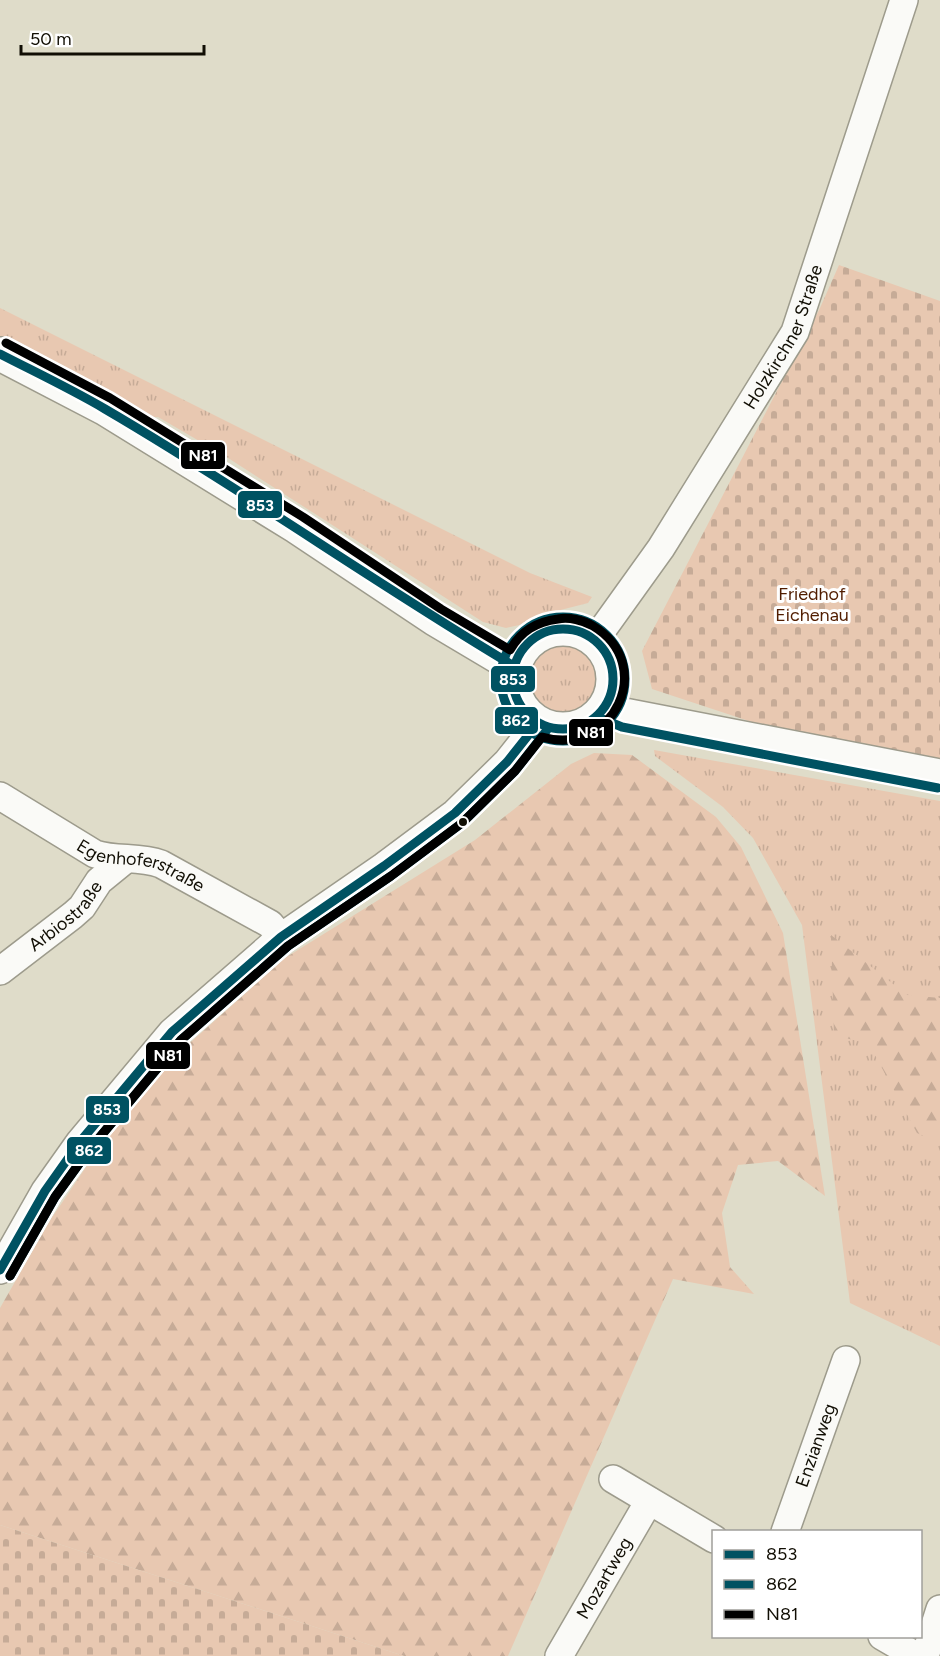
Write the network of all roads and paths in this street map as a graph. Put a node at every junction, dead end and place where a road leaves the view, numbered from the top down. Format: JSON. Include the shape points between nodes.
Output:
{"nodes":[{"id":1,"x":904,"y":0,"type":"edge"},
{"id":2,"x":0,"y":354,"type":"edge"},
{"id":3,"x":596,"y":640,"type":"junction"},
{"id":4,"x":513,"y":666,"type":"junction"},
{"id":5,"x":605,"y":707,"type":"junction"},
{"id":6,"x":538,"y":723,"type":"junction"},
{"id":7,"x":940,"y":776,"type":"edge"},
{"id":8,"x":0,"y":796,"type":"edge"},
{"id":9,"x":126,"y":859,"type":"junction"},
{"id":10,"x":281,"y":937,"type":"junction"},
{"id":11,"x":0,"y":971,"type":"edge"},
{"id":12,"x":0,"y":1270,"type":"edge"},
{"id":13,"x":846,"y":1360,"type":"dead end"},
{"id":14,"x":613,"y":1479,"type":"dead end"},
{"id":15,"x":648,"y":1501,"type":"junction"},
{"id":16,"x":786,"y":1530,"type":"edge"},
{"id":17,"x":712,"y":1538,"type":"edge"},
{"id":18,"x":940,"y":1609,"type":"edge"},
{"id":19,"x":885,"y":1638,"type":"edge"},
{"id":20,"x":559,"y":1656,"type":"edge"},
{"id":21,"x":916,"y":1656,"type":"edge"},
{"id":22,"x":925,"y":1656,"type":"edge"}],
"edges":[{"from":1,"to":3,"type":"street","name":"Holzkirchner Straße","via":[[795,332],[661,548]]},
{"from":2,"to":4,"type":"main road","via":[[104,408]]},
{"from":3,"to":4,"type":"main road","via":[[572,629],[555,629],[526,644]]},
{"from":3,"to":5,"type":"main road","via":[[609,659],[613,675],[612,692]]},
{"from":4,"to":6,"type":"main road","via":[[515,696]]},
{"from":5,"to":6,"type":"main road","via":[[579,727],[562,729]]},
{"from":5,"to":7,"type":"main road","via":[[624,715]]},
{"from":6,"to":10,"type":"street","via":[[507,762],[455,813]]},
{"from":8,"to":9,"type":"street","name":"Egenhoferstraße","via":[[95,854]]},
{"from":9,"to":10,"type":"street","name":"Egenhoferstraße","via":[[143,858],[161,864],[270,924]]},
{"from":9,"to":11,"type":"street","name":"Arbiostraße","via":[[99,882],[82,907]]},
{"from":10,"to":12,"type":"street","via":[[179,1026],[128,1082],[45,1191]]},
{"from":13,"to":16,"type":"street","name":"Enzianweg"},
{"from":14,"to":15,"type":"street"},
{"from":15,"to":17,"type":"street"},
{"from":15,"to":20,"type":"street","name":"Mozartweg"},
{"from":18,"to":22,"type":"street"},
{"from":19,"to":21,"type":"street"}]}
